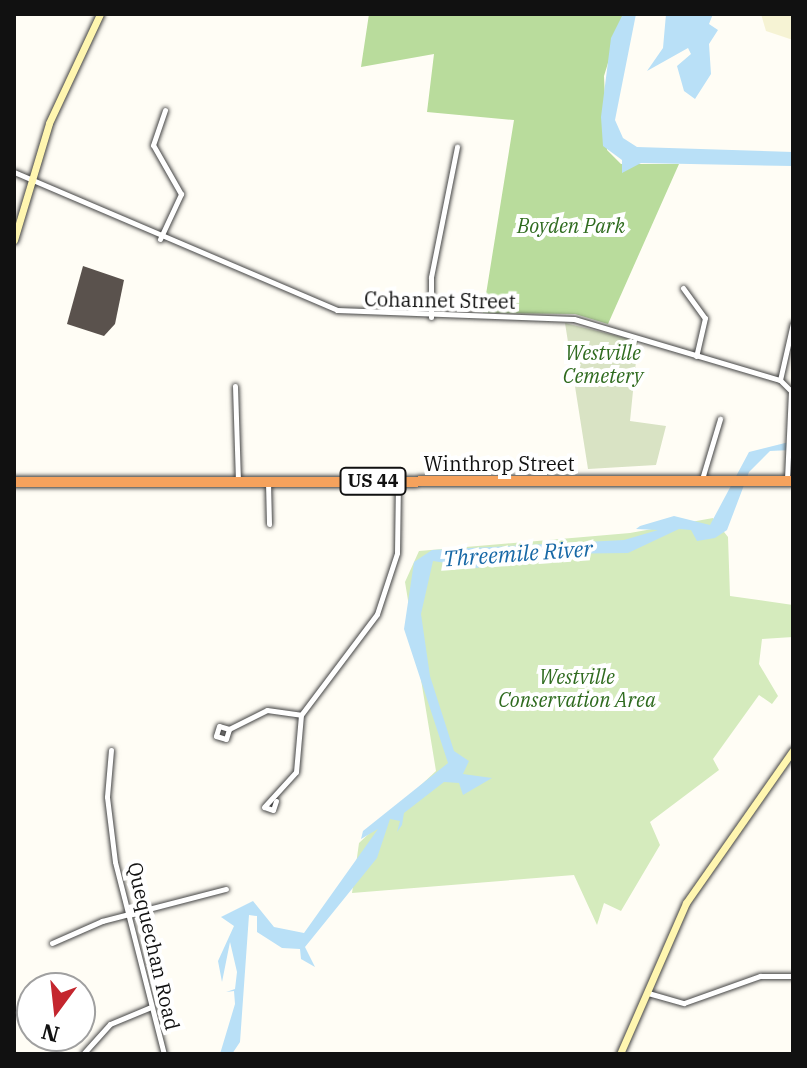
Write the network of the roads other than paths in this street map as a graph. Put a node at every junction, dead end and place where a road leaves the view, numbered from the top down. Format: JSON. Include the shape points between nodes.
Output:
{"nodes":[{"id":1,"x":100,"y":14,"type":"edge"},
{"id":2,"x":165,"y":110,"type":"dead end"},
{"id":3,"x":457,"y":147,"type":"dead end"},
{"id":4,"x":14,"y":172,"type":"edge"},
{"id":5,"x":30,"y":176,"type":"junction"},
{"id":6,"x":160,"y":239,"type":"junction"},
{"id":7,"x":14,"y":240,"type":"edge"},
{"id":8,"x":683,"y":288,"type":"dead end"},
{"id":9,"x":431,"y":317,"type":"junction"},
{"id":10,"x":793,"y":323,"type":"edge"},
{"id":11,"x":696,"y":356,"type":"junction"},
{"id":12,"x":780,"y":380,"type":"junction"},
{"id":13,"x":235,"y":386,"type":"dead end"},
{"id":14,"x":720,"y":419,"type":"dead end"},
{"id":15,"x":268,"y":481,"type":"junction"},
{"id":16,"x":398,"y":481,"type":"junction"},
{"id":17,"x":701,"y":481,"type":"junction"},
{"id":18,"x":790,"y":481,"type":"edge"},
{"id":19,"x":14,"y":482,"type":"edge"},
{"id":20,"x":238,"y":482,"type":"junction"},
{"id":21,"x":269,"y":524,"type":"dead end"},
{"id":22,"x":301,"y":715,"type":"junction"},
{"id":23,"x":229,"y":729,"type":"dead end"},
{"id":24,"x":111,"y":750,"type":"dead end"},
{"id":25,"x":793,"y":750,"type":"edge"},
{"id":26,"x":276,"y":801,"type":"dead end"},
{"id":27,"x":226,"y":889,"type":"dead end"},
{"id":28,"x":130,"y":914,"type":"junction"},
{"id":29,"x":52,"y":943,"type":"dead end"},
{"id":30,"x":793,"y":976,"type":"edge"},
{"id":31,"x":648,"y":993,"type":"junction"},
{"id":32,"x":151,"y":1007,"type":"junction"},
{"id":33,"x":83,"y":1054,"type":"edge"},
{"id":34,"x":164,"y":1054,"type":"edge"},
{"id":35,"x":620,"y":1054,"type":"edge"}],
"edges":[{"from":1,"to":5,"type":"main road"},
{"from":2,"to":6,"type":"street","via":[[153,145],[181,194]]},
{"from":3,"to":9,"type":"street","via":[[431,277]]},
{"from":4,"to":5,"type":"street","name":"Cohannet Street"},
{"from":5,"to":6,"type":"street","name":"Cohannet Street"},
{"from":5,"to":7,"type":"main road"},
{"from":6,"to":9,"type":"street","name":"Cohannet Street","via":[[263,273],[337,310]]},
{"from":8,"to":11,"type":"street","via":[[705,318]]},
{"from":9,"to":11,"type":"street","name":"Cohannet Street","via":[[574,319]]},
{"from":10,"to":12,"type":"street"},
{"from":11,"to":12,"type":"street","name":"Cohannet Street"},
{"from":12,"to":18,"type":"street","via":[[791,391],[784,439]]},
{"from":13,"to":20,"type":"street"},
{"from":14,"to":17,"type":"street"},
{"from":15,"to":16,"type":"highway","name":"Winthrop Street","number":"US 44"},
{"from":15,"to":20,"type":"highway","name":"Winthrop Street","number":"US 44"},
{"from":15,"to":21,"type":"street"},
{"from":16,"to":17,"type":"highway","name":"Winthrop Street","number":"US 44"},
{"from":16,"to":22,"type":"street","via":[[397,553],[377,614]]},
{"from":17,"to":18,"type":"highway","name":"Winthrop Street","number":"US 44"},
{"from":19,"to":20,"type":"highway","name":"Winthrop Street","number":"US 44"},
{"from":22,"to":23,"type":"street","via":[[274,709]]},
{"from":22,"to":26,"type":"street","via":[[296,772]]},
{"from":24,"to":28,"type":"street","name":"Quequechan Road","via":[[107,806]]},
{"from":25,"to":31,"type":"main road","via":[[695,888]]},
{"from":27,"to":28,"type":"street"},
{"from":28,"to":29,"type":"street"},
{"from":28,"to":32,"type":"street","name":"Quequechan Road"},
{"from":30,"to":31,"type":"street","via":[[760,976],[684,1003]]},
{"from":31,"to":35,"type":"main road"},
{"from":32,"to":33,"type":"street","via":[[110,1024]]},
{"from":32,"to":34,"type":"street","name":"Quequechan Road"}]}
